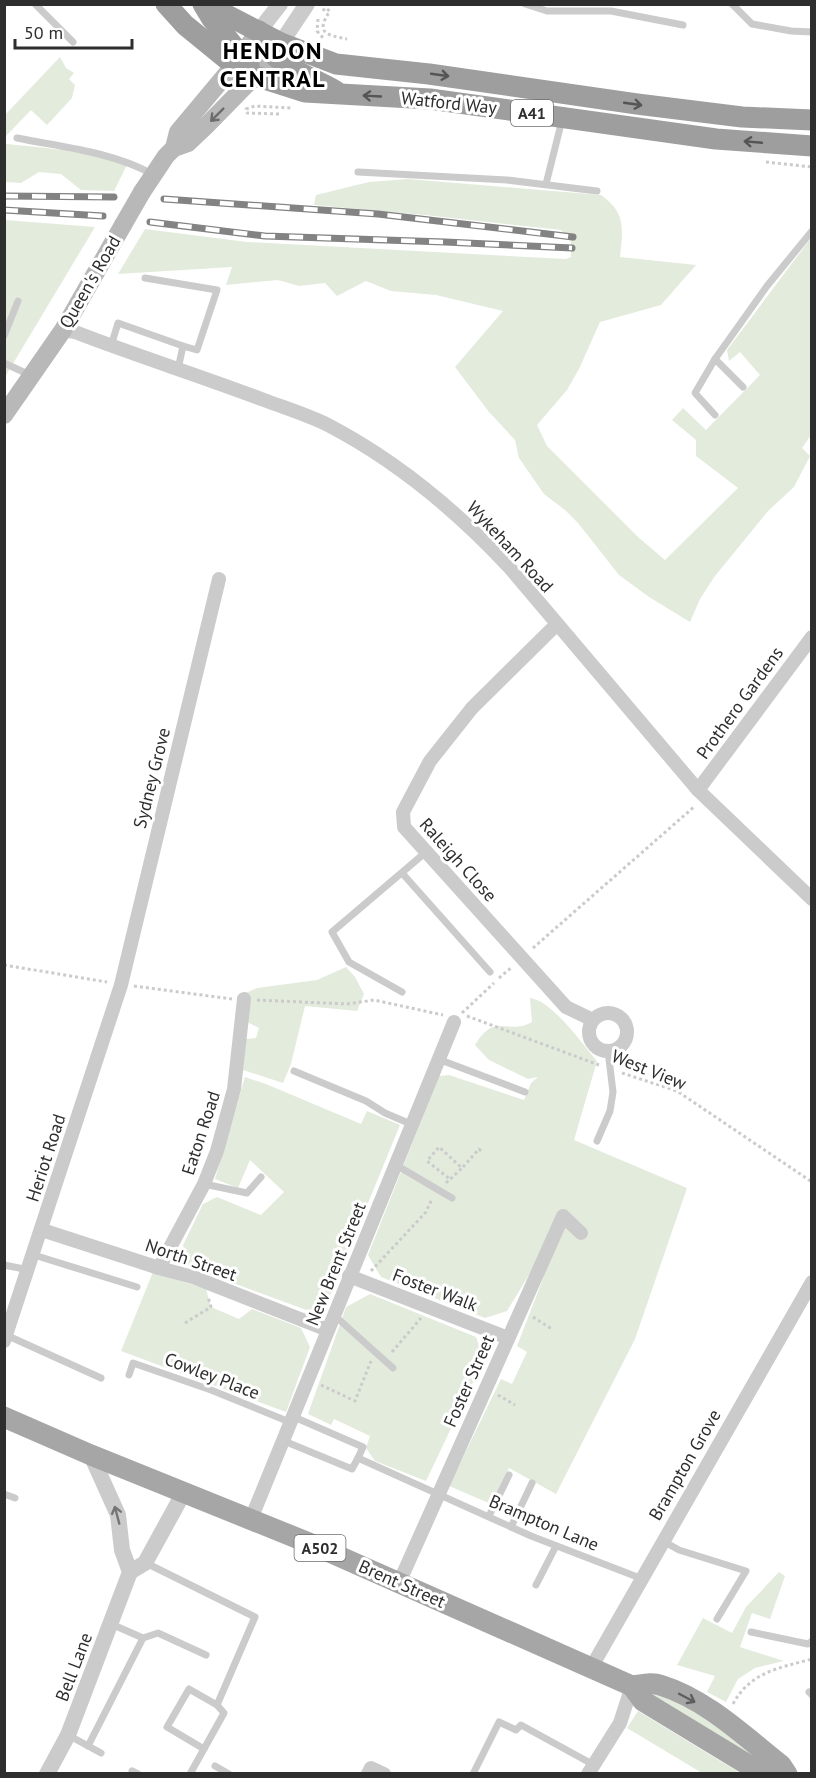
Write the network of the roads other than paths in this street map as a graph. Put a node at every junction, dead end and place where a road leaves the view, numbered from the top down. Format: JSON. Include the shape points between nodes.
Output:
{"nodes":[{"id":1,"x":35,"y":4,"type":"edge"},
{"id":2,"x":166,"y":4,"type":"edge"},
{"id":3,"x":203,"y":4,"type":"edge"},
{"id":4,"x":211,"y":4,"type":"edge"},
{"id":5,"x":280,"y":4,"type":"edge"},
{"id":6,"x":307,"y":4,"type":"edge"},
{"id":7,"x":525,"y":4,"type":"edge"},
{"id":8,"x":732,"y":4,"type":"edge"},
{"id":9,"x":683,"y":25,"type":"dead end"},
{"id":10,"x":259,"y":31,"type":"junction"},
{"id":11,"x":812,"y":32,"type":"edge"},
{"id":12,"x":73,"y":42,"type":"dead end"},
{"id":13,"x":277,"y":49,"type":"junction"},
{"id":14,"x":238,"y":60,"type":"junction"},
{"id":15,"x":255,"y":76,"type":"junction"},
{"id":16,"x":341,"y":94,"type":"junction"},
{"id":17,"x":562,"y":117,"type":"junction"},
{"id":18,"x":812,"y":120,"type":"edge"},
{"id":19,"x":17,"y":138,"type":"dead end"},
{"id":20,"x":812,"y":147,"type":"edge"},
{"id":21,"x":174,"y":148,"type":"junction"},
{"id":22,"x":358,"y":172,"type":"dead end"},
{"id":23,"x":153,"y":174,"type":"junction"},
{"id":24,"x":546,"y":184,"type":"junction"},
{"id":25,"x":597,"y":191,"type":"dead end"},
{"id":26,"x":812,"y":231,"type":"edge"},
{"id":27,"x":145,"y":278,"type":"dead end"},
{"id":28,"x":18,"y":301,"type":"dead end"},
{"id":29,"x":63,"y":330,"type":"junction"},
{"id":30,"x":4,"y":336,"type":"edge"},
{"id":31,"x":183,"y":346,"type":"junction"},
{"id":32,"x":111,"y":347,"type":"junction"},
{"id":33,"x":715,"y":359,"type":"junction"},
{"id":34,"x":4,"y":363,"type":"edge"},
{"id":35,"x":178,"y":369,"type":"junction"},
{"id":36,"x":32,"y":376,"type":"junction"},
{"id":37,"x":743,"y":387,"type":"dead end"},
{"id":38,"x":4,"y":415,"type":"edge"},
{"id":39,"x":715,"y":415,"type":"dead end"},
{"id":40,"x":219,"y":579,"type":"dead end"},
{"id":41,"x":556,"y":625,"type":"junction"},
{"id":42,"x":812,"y":637,"type":"edge"},
{"id":43,"x":702,"y":794,"type":"junction"},
{"id":44,"x":426,"y":852,"type":"junction"},
{"id":45,"x":402,"y":873,"type":"junction"},
{"id":46,"x":812,"y":899,"type":"edge"},
{"id":47,"x":490,"y":972,"type":"dead end"},
{"id":48,"x":121,"y":984,"type":"joint"},
{"id":49,"x":402,"y":992,"type":"dead end"},
{"id":50,"x":244,"y":999,"type":"dead end"},
{"id":51,"x":457,"y":1018,"type":"road end"},
{"id":52,"x":593,"y":1020,"type":"junction"},
{"id":53,"x":608,"y":1051,"type":"junction"},
{"id":54,"x":438,"y":1059,"type":"junction"},
{"id":55,"x":294,"y":1071,"type":"dead end"},
{"id":56,"x":525,"y":1092,"type":"dead end"},
{"id":57,"x":413,"y":1125,"type":"junction"},
{"id":58,"x":597,"y":1141,"type":"dead end"},
{"id":59,"x":396,"y":1165,"type":"junction"},
{"id":60,"x":261,"y":1177,"type":"dead end"},
{"id":61,"x":204,"y":1184,"type":"junction"},
{"id":62,"x":452,"y":1198,"type":"dead end"},
{"id":63,"x":42,"y":1230,"type":"junction"},
{"id":64,"x":581,"y":1233,"type":"dead end"},
{"id":65,"x":34,"y":1255,"type":"junction"},
{"id":66,"x":4,"y":1265,"type":"edge"},
{"id":67,"x":159,"y":1268,"type":"junction"},
{"id":68,"x":29,"y":1270,"type":"junction"},
{"id":69,"x":355,"y":1278,"type":"junction"},
{"id":70,"x":812,"y":1281,"type":"edge"},
{"id":71,"x":136,"y":1287,"type":"dead end"},
{"id":72,"x":334,"y":1315,"type":"junction"},
{"id":73,"x":328,"y":1330,"type":"junction"},
{"id":74,"x":5,"y":1338,"type":"edge"},
{"id":75,"x":508,"y":1338,"type":"junction"},
{"id":76,"x":393,"y":1368,"type":"dead end"},
{"id":77,"x":129,"y":1375,"type":"dead end"},
{"id":78,"x":101,"y":1378,"type":"dead end"},
{"id":79,"x":4,"y":1417,"type":"edge"},
{"id":80,"x":293,"y":1420,"type":"junction"},
{"id":81,"x":284,"y":1441,"type":"junction"},
{"id":82,"x":91,"y":1455,"type":"junction"},
{"id":83,"x":358,"y":1458,"type":"junction"},
{"id":84,"x":509,"y":1475,"type":"dead end"},
{"id":85,"x":532,"y":1483,"type":"dead end"},
{"id":86,"x":184,"y":1492,"type":"junction"},
{"id":87,"x":438,"y":1493,"type":"junction"},
{"id":88,"x":4,"y":1494,"type":"edge"},
{"id":89,"x":15,"y":1498,"type":"dead end"},
{"id":90,"x":489,"y":1516,"type":"junction"},
{"id":91,"x":251,"y":1519,"type":"junction"},
{"id":92,"x":511,"y":1527,"type":"junction"},
{"id":93,"x":662,"y":1540,"type":"junction"},
{"id":94,"x":556,"y":1546,"type":"junction"},
{"id":95,"x":146,"y":1563,"type":"junction"},
{"id":96,"x":130,"y":1572,"type":"junction"},
{"id":97,"x":640,"y":1578,"type":"junction"},
{"id":98,"x":399,"y":1583,"type":"junction"},
{"id":99,"x":536,"y":1585,"type":"dead end"},
{"id":100,"x":717,"y":1619,"type":"dead end"},
{"id":101,"x":111,"y":1624,"type":"junction"},
{"id":102,"x":751,"y":1632,"type":"dead end"},
{"id":103,"x":143,"y":1638,"type":"junction"},
{"id":104,"x":812,"y":1641,"type":"edge"},
{"id":105,"x":206,"y":1655,"type":"dead end"},
{"id":106,"x":591,"y":1668,"type":"junction"},
{"id":107,"x":632,"y":1686,"type":"junction"},
{"id":108,"x":217,"y":1705,"type":"junction"},
{"id":109,"x":68,"y":1735,"type":"junction"},
{"id":110,"x":88,"y":1746,"type":"junction"},
{"id":111,"x":204,"y":1749,"type":"junction"},
{"id":112,"x":101,"y":1753,"type":"dead end"},
{"id":113,"x":214,"y":1766,"type":"dead end"},
{"id":114,"x":591,"y":1769,"type":"edge"},
{"id":115,"x":47,"y":1773,"type":"edge"},
{"id":116,"x":190,"y":1773,"type":"edge"},
{"id":117,"x":229,"y":1773,"type":"edge"},
{"id":118,"x":368,"y":1773,"type":"edge"},
{"id":119,"x":384,"y":1773,"type":"edge"},
{"id":120,"x":473,"y":1773,"type":"edge"},
{"id":121,"x":763,"y":1773,"type":"edge"},
{"id":122,"x":787,"y":1773,"type":"edge"}],
"edges":[{"from":1,"to":12,"type":"lane"},
{"from":2,"to":14,"type":"highway","via":[[185,25]]},
{"from":3,"to":14,"type":"highway"},
{"from":4,"to":10,"type":"highway","number":"A41"},
{"from":5,"to":10,"type":"street"},
{"from":6,"to":13,"type":"street"},
{"from":7,"to":9,"type":"lane","via":[[547,11],[612,11]]},
{"from":8,"to":11,"type":"lane","via":[[752,24]]},
{"from":10,"to":13,"type":"highway","name":"Watford Way","number":"A41"},
{"from":10,"to":14,"type":"main road","name":"Queen's Road"},
{"from":13,"to":15,"type":"main road","name":"Queen's Road"},
{"from":13,"to":16,"type":"highway","via":[[282,64]]},
{"from":13,"to":18,"type":"highway","name":"Watford Way","number":"A41","one_way":true,"via":[[362,68],[730,116]]},
{"from":14,"to":15,"type":"highway"},
{"from":14,"to":21,"type":"main road","name":"Queen's Road","via":[[178,132]]},
{"from":15,"to":16,"type":"highway","name":"Watford Way","number":"A41","via":[[305,92]]},
{"from":15,"to":21,"type":"main road","name":"Queen's Road","one_way":true,"via":[[188,143]]},
{"from":17,"to":16,"type":"highway","name":"Watford Way","number":"A41","one_way":true,"via":[[430,99]]},
{"from":20,"to":17,"type":"highway","name":"Watford Way","number":"A41","one_way":true,"via":[[716,139]]},
{"from":17,"to":24,"type":"lane"},
{"from":19,"to":23,"type":"lane","via":[[112,157]]},
{"from":21,"to":23,"type":"main road","name":"Queen's Road"},
{"from":22,"to":24,"type":"lane"},
{"from":23,"to":29,"type":"main road","name":"Queen's Road","bridge":true},
{"from":24,"to":25,"type":"lane"},
{"from":26,"to":33,"type":"lane"},
{"from":27,"to":31,"type":"lane","via":[[217,290],[196,350]]},
{"from":28,"to":30,"type":"lane"},
{"from":29,"to":32,"type":"street","name":"Wykeham Road"},
{"from":29,"to":36,"type":"main road","name":"Queen's Road"},
{"from":31,"to":32,"type":"lane","via":[[117,323]]},
{"from":31,"to":35,"type":"lane"},
{"from":32,"to":35,"type":"street","name":"Wykeham Road"},
{"from":33,"to":37,"type":"lane"},
{"from":33,"to":39,"type":"lane","via":[[695,393]]},
{"from":34,"to":36,"type":"lane"},
{"from":35,"to":41,"type":"street","name":"Wykeham Road","via":[[326,424],[374,451],[476,532]]},
{"from":36,"to":38,"type":"main road","name":"Queen's Road"},
{"from":40,"to":48,"type":"street","name":"Sydney Grove"},
{"from":41,"to":43,"type":"street","name":"Wykeham Road"},
{"from":41,"to":44,"type":"street","name":"Raleigh Close","via":[[472,708],[430,760],[403,812],[404,827]]},
{"from":42,"to":43,"type":"street","name":"Prothero Gardens"},
{"from":43,"to":46,"type":"street","name":"Wykeham Road"},
{"from":44,"to":45,"type":"lane"},
{"from":44,"to":52,"type":"street","name":"Raleigh Close","via":[[566,1007]]},
{"from":45,"to":47,"type":"lane"},
{"from":45,"to":49,"type":"lane","via":[[332,932],[349,962]]},
{"from":48,"to":63,"type":"street","name":"Heriot Road"},
{"from":50,"to":61,"type":"street","name":"Eaton Road","via":[[234,1089]]},
{"from":51,"to":54,"type":"street","name":"New Brent Street"},
{"from":52,"to":53,"type":"street","via":[[590,1038]]},
{"from":52,"to":53,"type":"street","via":[[611,1013],[626,1025],[621,1046]]},
{"from":53,"to":58,"type":"lane","via":[[613,1092],[610,1111]]},
{"from":54,"to":56,"type":"lane"},
{"from":54,"to":57,"type":"street","name":"New Brent Street"},
{"from":55,"to":57,"type":"lane"},
{"from":57,"to":59,"type":"street","name":"New Brent Street"},
{"from":59,"to":62,"type":"lane"},
{"from":59,"to":69,"type":"street","name":"New Brent Street"},
{"from":60,"to":61,"type":"lane","via":[[247,1193]]},
{"from":61,"to":67,"type":"street","name":"Eaton Road"},
{"from":63,"to":65,"type":"street","name":"Heriot Road"},
{"from":63,"to":67,"type":"street","name":"North Street"},
{"from":64,"to":75,"type":"street","name":"Foster Street","via":[[563,1216]]},
{"from":65,"to":68,"type":"street","name":"Heriot Road"},
{"from":65,"to":71,"type":"lane"},
{"from":66,"to":68,"type":"lane"},
{"from":67,"to":73,"type":"street","name":"North Street"},
{"from":68,"to":74,"type":"street","name":"Heriot Road"},
{"from":69,"to":72,"type":"street","name":"New Brent Street"},
{"from":69,"to":75,"type":"street","name":"Foster Walk"},
{"from":70,"to":93,"type":"street","name":"Brampton Grove"},
{"from":72,"to":73,"type":"street","name":"New Brent Street"},
{"from":72,"to":76,"type":"lane"},
{"from":73,"to":80,"type":"street","name":"New Brent Street"},
{"from":74,"to":78,"type":"lane"},
{"from":75,"to":87,"type":"street","name":"Foster Street"},
{"from":77,"to":80,"type":"lane","name":"Cowley Place","via":[[133,1363]]},
{"from":79,"to":82,"type":"main road","name":"Brent Street","number":"A502"},
{"from":80,"to":81,"type":"street","name":"New Brent Street"},
{"from":80,"to":83,"type":"lane","via":[[363,1446]]},
{"from":81,"to":83,"type":"lane","via":[[352,1469]]},
{"from":81,"to":91,"type":"street","name":"New Brent Street"},
{"from":82,"to":86,"type":"main road","name":"Brent Street","number":"A502"},
{"from":96,"to":82,"type":"street","one_way":true,"via":[[122,1550],[118,1515]]},
{"from":83,"to":87,"type":"lane","name":"Brampton Lane"},
{"from":84,"to":90,"type":"lane"},
{"from":85,"to":92,"type":"lane"},
{"from":86,"to":91,"type":"main road","name":"Brent Street","number":"A502"},
{"from":86,"to":95,"type":"street"},
{"from":87,"to":90,"type":"lane","name":"Brampton Lane"},
{"from":87,"to":98,"type":"street","name":"Foster Street"},
{"from":88,"to":89,"type":"lane"},
{"from":90,"to":92,"type":"lane","name":"Brampton Lane"},
{"from":91,"to":98,"type":"main road","name":"Brent Street","number":"A502"},
{"from":92,"to":94,"type":"lane","name":"Brampton Lane"},
{"from":93,"to":97,"type":"street","name":"Brampton Grove"},
{"from":93,"to":100,"type":"lane","via":[[679,1550],[746,1571]]},
{"from":94,"to":97,"type":"lane","name":"Brampton Lane"},
{"from":94,"to":99,"type":"lane"},
{"from":95,"to":96,"type":"street"},
{"from":95,"to":108,"type":"lane","via":[[255,1617]]},
{"from":96,"to":101,"type":"street","name":"Bell Lane"},
{"from":97,"to":106,"type":"street","name":"Brampton Grove"},
{"from":98,"to":106,"type":"main road","name":"Brent Street","number":"A502"},
{"from":101,"to":103,"type":"lane"},
{"from":101,"to":109,"type":"street","name":"Bell Lane"},
{"from":102,"to":104,"type":"lane","via":[[808,1644]]},
{"from":103,"to":105,"type":"lane","via":[[159,1633]]},
{"from":103,"to":110,"type":"lane"},
{"from":106,"to":107,"type":"main road","name":"Brent Street","number":"A502"},
{"from":107,"to":114,"type":"street","via":[[620,1723]]},
{"from":107,"to":121,"type":"main road","name":"Brent Street","number":"A502","via":[[643,1701]]},
{"from":107,"to":122,"type":"main road","name":"Brent Street","number":"A502","one_way":true,"via":[[658,1684],[689,1698],[724,1720]]},
{"from":108,"to":111,"type":"lane","via":[[224,1713]]},
{"from":108,"to":111,"type":"lane","via":[[189,1689],[167,1727]]},
{"from":109,"to":110,"type":"lane"},
{"from":109,"to":115,"type":"street","name":"Bell Lane"},
{"from":110,"to":112,"type":"lane"},
{"from":111,"to":116,"type":"lane"},
{"from":113,"to":117,"type":"lane"},
{"from":114,"to":120,"type":"lane","via":[[521,1725],[516,1730],[499,1722]]},
{"from":118,"to":119,"type":"street","via":[[370,1768]]}]}
